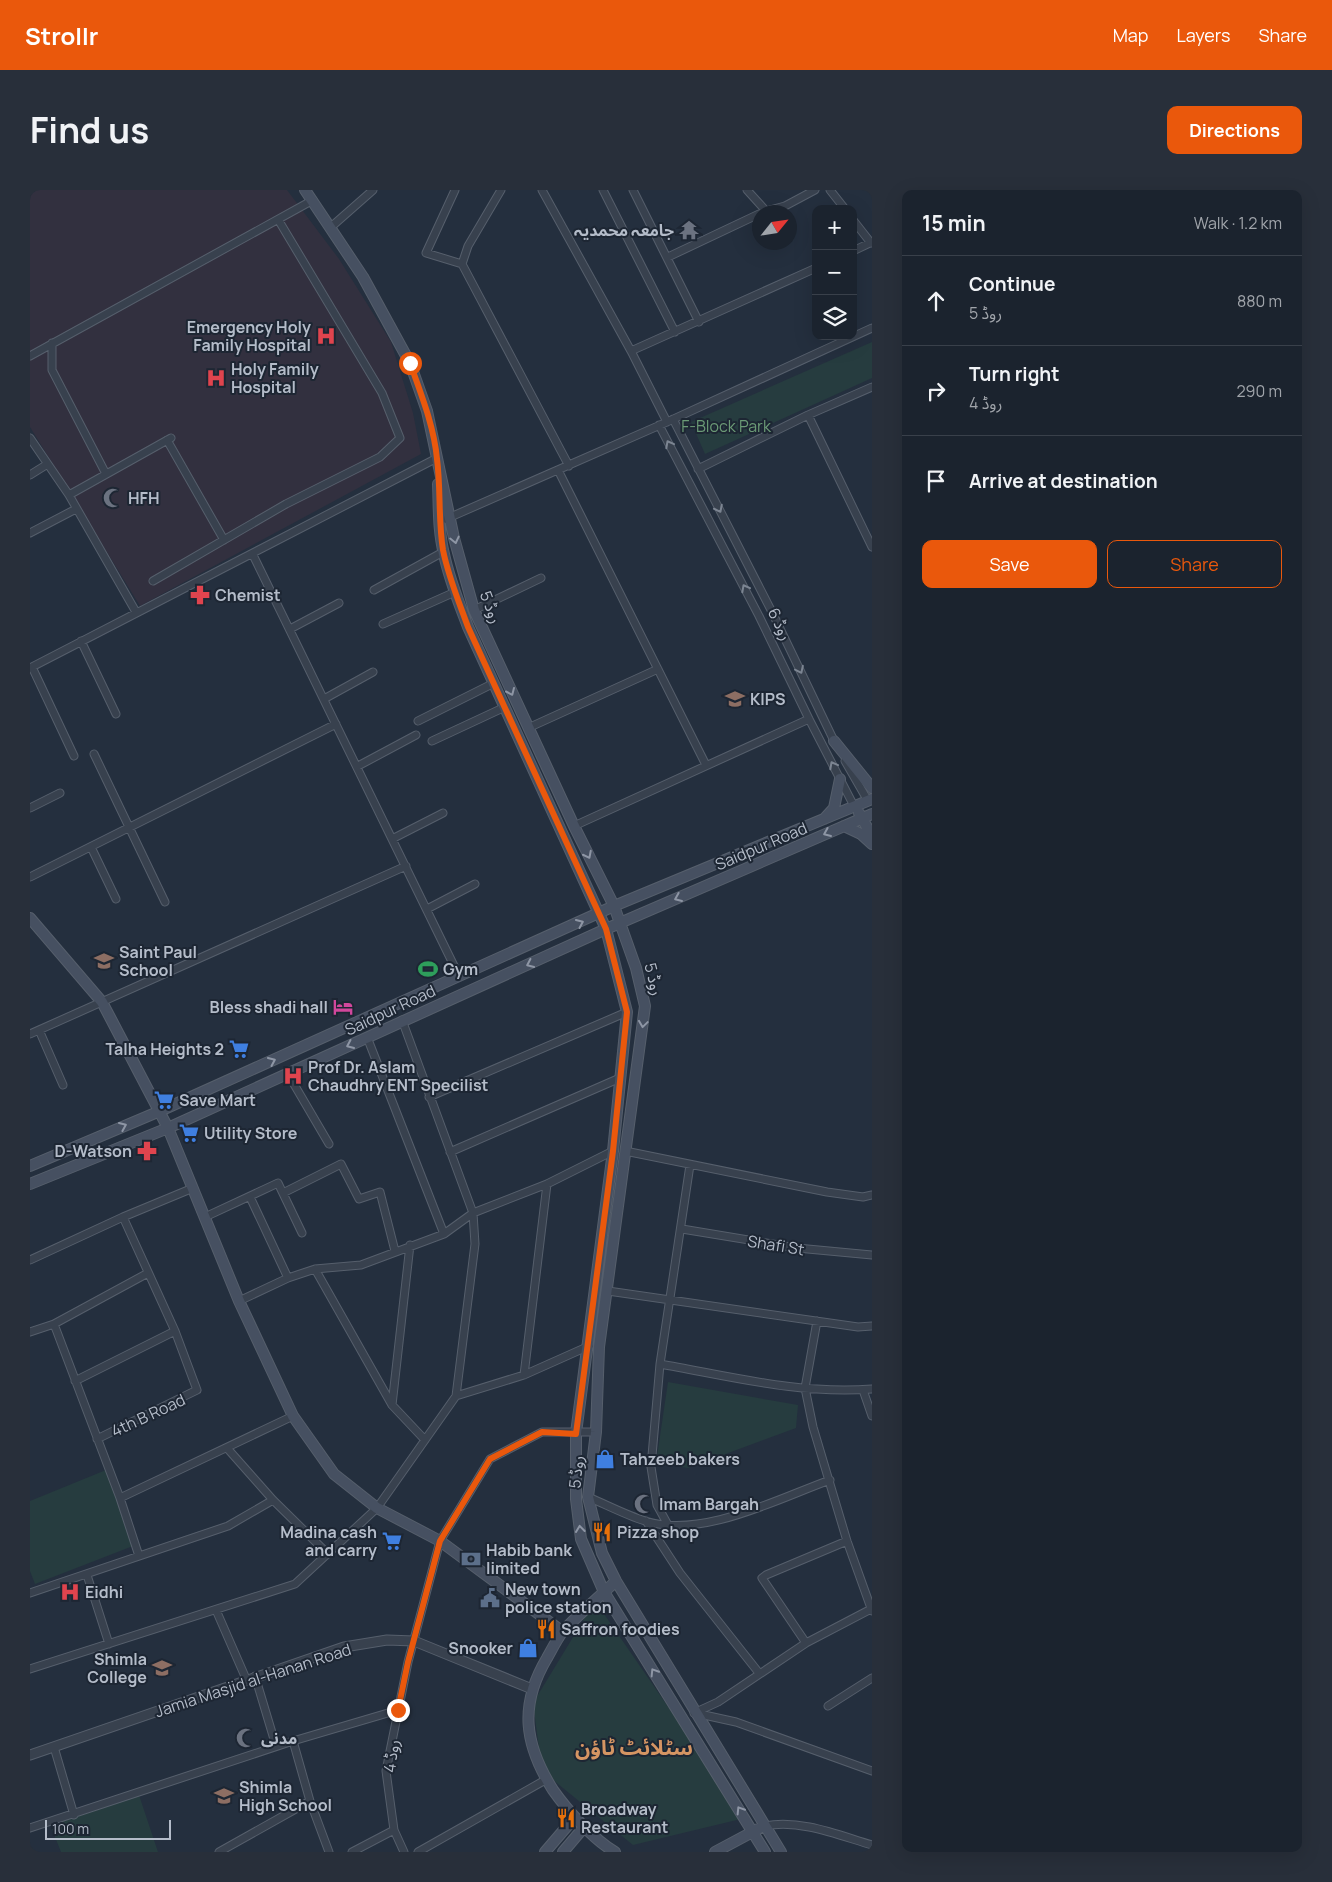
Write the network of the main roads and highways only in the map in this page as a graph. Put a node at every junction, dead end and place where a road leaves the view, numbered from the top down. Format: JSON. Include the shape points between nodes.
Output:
{"nodes":[{"id":1,"x":305,"y":190,"type":"edge"},
{"id":2,"x":437,"y":458,"type":"junction"},
{"id":3,"x":834,"y":742,"type":"road end"},
{"id":4,"x":840,"y":779,"type":"road end"},
{"id":5,"x":872,"y":788,"type":"edge"},
{"id":6,"x":871,"y":803,"type":"edge"},
{"id":7,"x":855,"y":808,"type":"junction"},
{"id":8,"x":868,"y":816,"type":"edge"},
{"id":9,"x":821,"y":822,"type":"junction"},
{"id":10,"x":844,"y":826,"type":"junction"},
{"id":11,"x":872,"y":836,"type":"edge"},
{"id":12,"x":872,"y":844,"type":"edge"},
{"id":13,"x":614,"y":906,"type":"junction"},
{"id":14,"x":598,"y":914,"type":"junction"},
{"id":15,"x":32,"y":923,"type":"edge"},
{"id":16,"x":621,"y":923,"type":"junction"},
{"id":17,"x":606,"y":929,"type":"junction"},
{"id":18,"x":160,"y":1111,"type":"junction"},
{"id":19,"x":168,"y":1128,"type":"junction"},
{"id":20,"x":30,"y":1166,"type":"edge"},
{"id":21,"x":30,"y":1184,"type":"edge"},
{"id":22,"x":616,"y":1581,"type":"junction"},
{"id":23,"x":604,"y":1592,"type":"junction"},
{"id":24,"x":563,"y":1632,"type":"junction"},
{"id":25,"x":576,"y":1817,"type":"junction"},
{"id":26,"x":585,"y":1826,"type":"junction"},
{"id":27,"x":765,"y":1826,"type":"junction"},
{"id":28,"x":753,"y":1832,"type":"junction"},
{"id":29,"x":545,"y":1852,"type":"edge"},
{"id":30,"x":563,"y":1852,"type":"edge"},
{"id":31,"x":615,"y":1852,"type":"edge"},
{"id":32,"x":715,"y":1852,"type":"edge"},
{"id":33,"x":765,"y":1852,"type":"edge"},
{"id":34,"x":780,"y":1852,"type":"edge"}],
"edges":[{"from":1,"to":2,"type":"main road","name":"روڈ 5","via":[[363,277],[410,363],[427,411]]},
{"from":2,"to":13,"type":"main road","name":"روڈ 5","one_way":true,"via":[[474,610]]},
{"from":2,"to":14,"type":"main road","name":"روڈ 5","via":[[439,523],[443,552],[455,592]]},
{"from":3,"to":5,"type":"main road"},
{"from":4,"to":9,"type":"main road","via":[[834,808]]},
{"from":6,"to":7,"type":"main road","name":"Saidpur Road"},
{"from":7,"to":8,"type":"main road","name":"روڈ 6"},
{"from":7,"to":9,"type":"main road","name":"Saidpur Road"},
{"from":8,"to":10,"type":"main road","name":"Saidpur Road"},
{"from":8,"to":11,"type":"main road","name":"روڈ 6"},
{"from":9,"to":13,"type":"main road","name":"Saidpur Road"},
{"from":10,"to":12,"type":"main road"},
{"from":10,"to":16,"type":"main road","name":"Saidpur Road","one_way":true},
{"from":13,"to":14,"type":"main road","name":"Saidpur Road"},
{"from":13,"to":16,"type":"main road","name":"روڈ 5"},
{"from":14,"to":17,"type":"main road","name":"روڈ 5"},
{"from":18,"to":14,"type":"main road","name":"Saidpur Road","one_way":true},
{"from":15,"to":18,"type":"main road","via":[[102,1002]]},
{"from":16,"to":17,"type":"main road","name":"Saidpur Road"},
{"from":16,"to":22,"type":"main road","name":"روڈ 5","one_way":true,"via":[[645,1006],[600,1347],[596,1432],[588,1497],[602,1553]]},
{"from":17,"to":19,"type":"main road","name":"Saidpur Road","one_way":true},
{"from":23,"to":17,"type":"main road","name":"روڈ 5","one_way":true,"via":[[581,1539],[576,1499],[576,1434],[613,1151],[627,1012]]},
{"from":18,"to":19,"type":"main road"},
{"from":20,"to":18,"type":"main road","name":"Saidpur Road","one_way":true},
{"from":19,"to":21,"type":"main road","name":"Saidpur Road"},
{"from":19,"to":24,"type":"main road","via":[[239,1301],[293,1416],[334,1474],[377,1508],[440,1541]]},
{"from":22,"to":23,"type":"main road"},
{"from":22,"to":27,"type":"main road","name":"روڈ 5"},
{"from":23,"to":24,"type":"main road"},
{"from":28,"to":23,"type":"main road","name":"روڈ 5","one_way":true},
{"from":24,"to":25,"type":"main road","via":[[536,1676],[527,1720],[531,1743],[546,1779]]},
{"from":25,"to":26,"type":"main road"},
{"from":25,"to":29,"type":"main road"},
{"from":26,"to":30,"type":"main road"},
{"from":26,"to":31,"type":"main road"},
{"from":27,"to":28,"type":"main road"},
{"from":27,"to":34,"type":"main road","name":"روڈ 5"},
{"from":28,"to":32,"type":"main road"},
{"from":28,"to":33,"type":"main road","name":"روڈ 5"}]}
